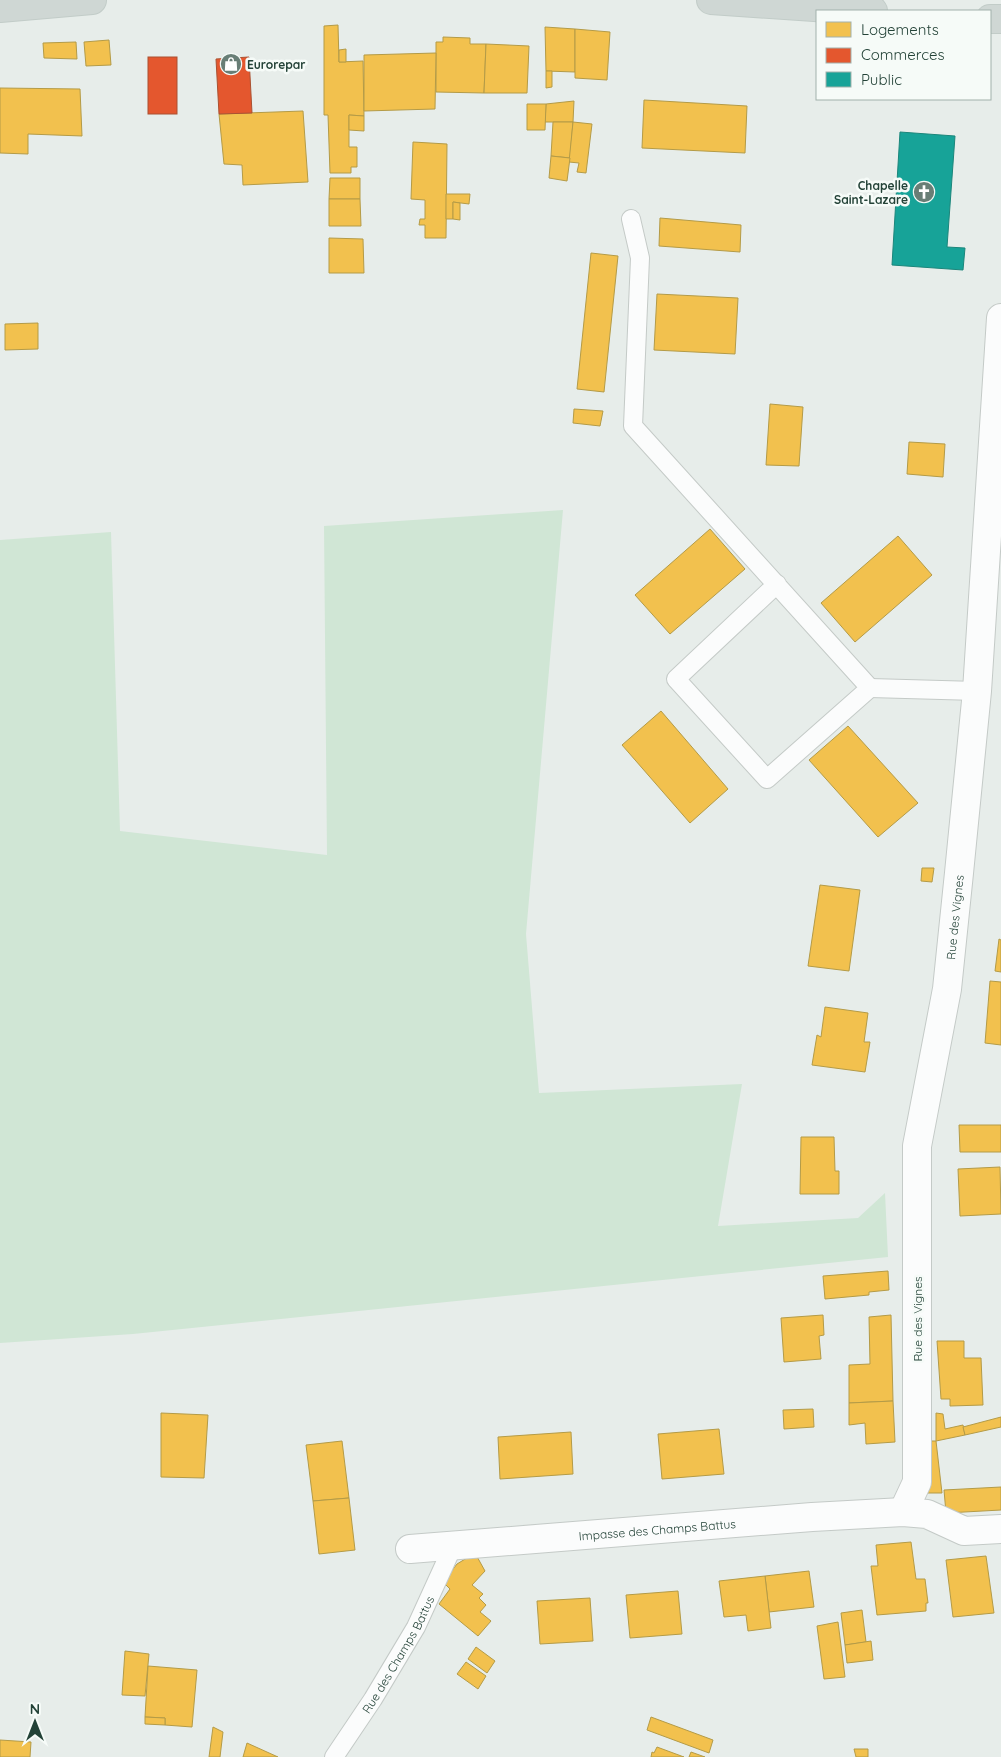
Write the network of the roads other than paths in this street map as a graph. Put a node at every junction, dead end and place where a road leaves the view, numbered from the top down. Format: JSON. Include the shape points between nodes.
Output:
{"nodes":[{"id":1,"x":92,"y":0,"type":"edge"},
{"id":2,"x":711,"y":0,"type":"edge"},
{"id":3,"x":0,"y":8,"type":"edge"},
{"id":4,"x":858,"y":10,"type":"edge"},
{"id":5,"x":631,"y":219,"type":"dead end"},
{"id":6,"x":1001,"y":318,"type":"edge"},
{"id":7,"x":777,"y":584,"type":"junction"},
{"id":8,"x":870,"y":688,"type":"junction"},
{"id":9,"x":977,"y":691,"type":"junction"},
{"id":10,"x":903,"y":1512,"type":"junction"},
{"id":11,"x":1001,"y":1529,"type":"edge"},
{"id":12,"x":453,"y":1546,"type":"junction"},
{"id":13,"x":410,"y":1549,"type":"dead end"},
{"id":14,"x":334,"y":1757,"type":"edge"}],
"edges":[{"from":1,"to":3,"type":"main road"},
{"from":2,"to":4,"type":"main road"},
{"from":5,"to":7,"type":"lane","via":[[640,258],[633,426]]},
{"from":6,"to":9,"type":"street","name":"Rue des Vignes"},
{"from":7,"to":8,"type":"lane"},
{"from":7,"to":8,"type":"lane","via":[[676,680],[767,780]]},
{"from":8,"to":9,"type":"lane"},
{"from":9,"to":10,"type":"street","name":"Rue des Vignes","via":[[947,989],[917,1146],[917,1482]]},
{"from":10,"to":11,"type":"street","name":"Impasse des Champs Battus","via":[[927,1514],[964,1531]]},
{"from":10,"to":12,"type":"street","name":"Impasse des Champs Battus"},
{"from":12,"to":13,"type":"street","name":"Impasse des Champs Battus"},
{"from":12,"to":14,"type":"lane","name":"Rue des Champs Battus","via":[[416,1627]]}]}
